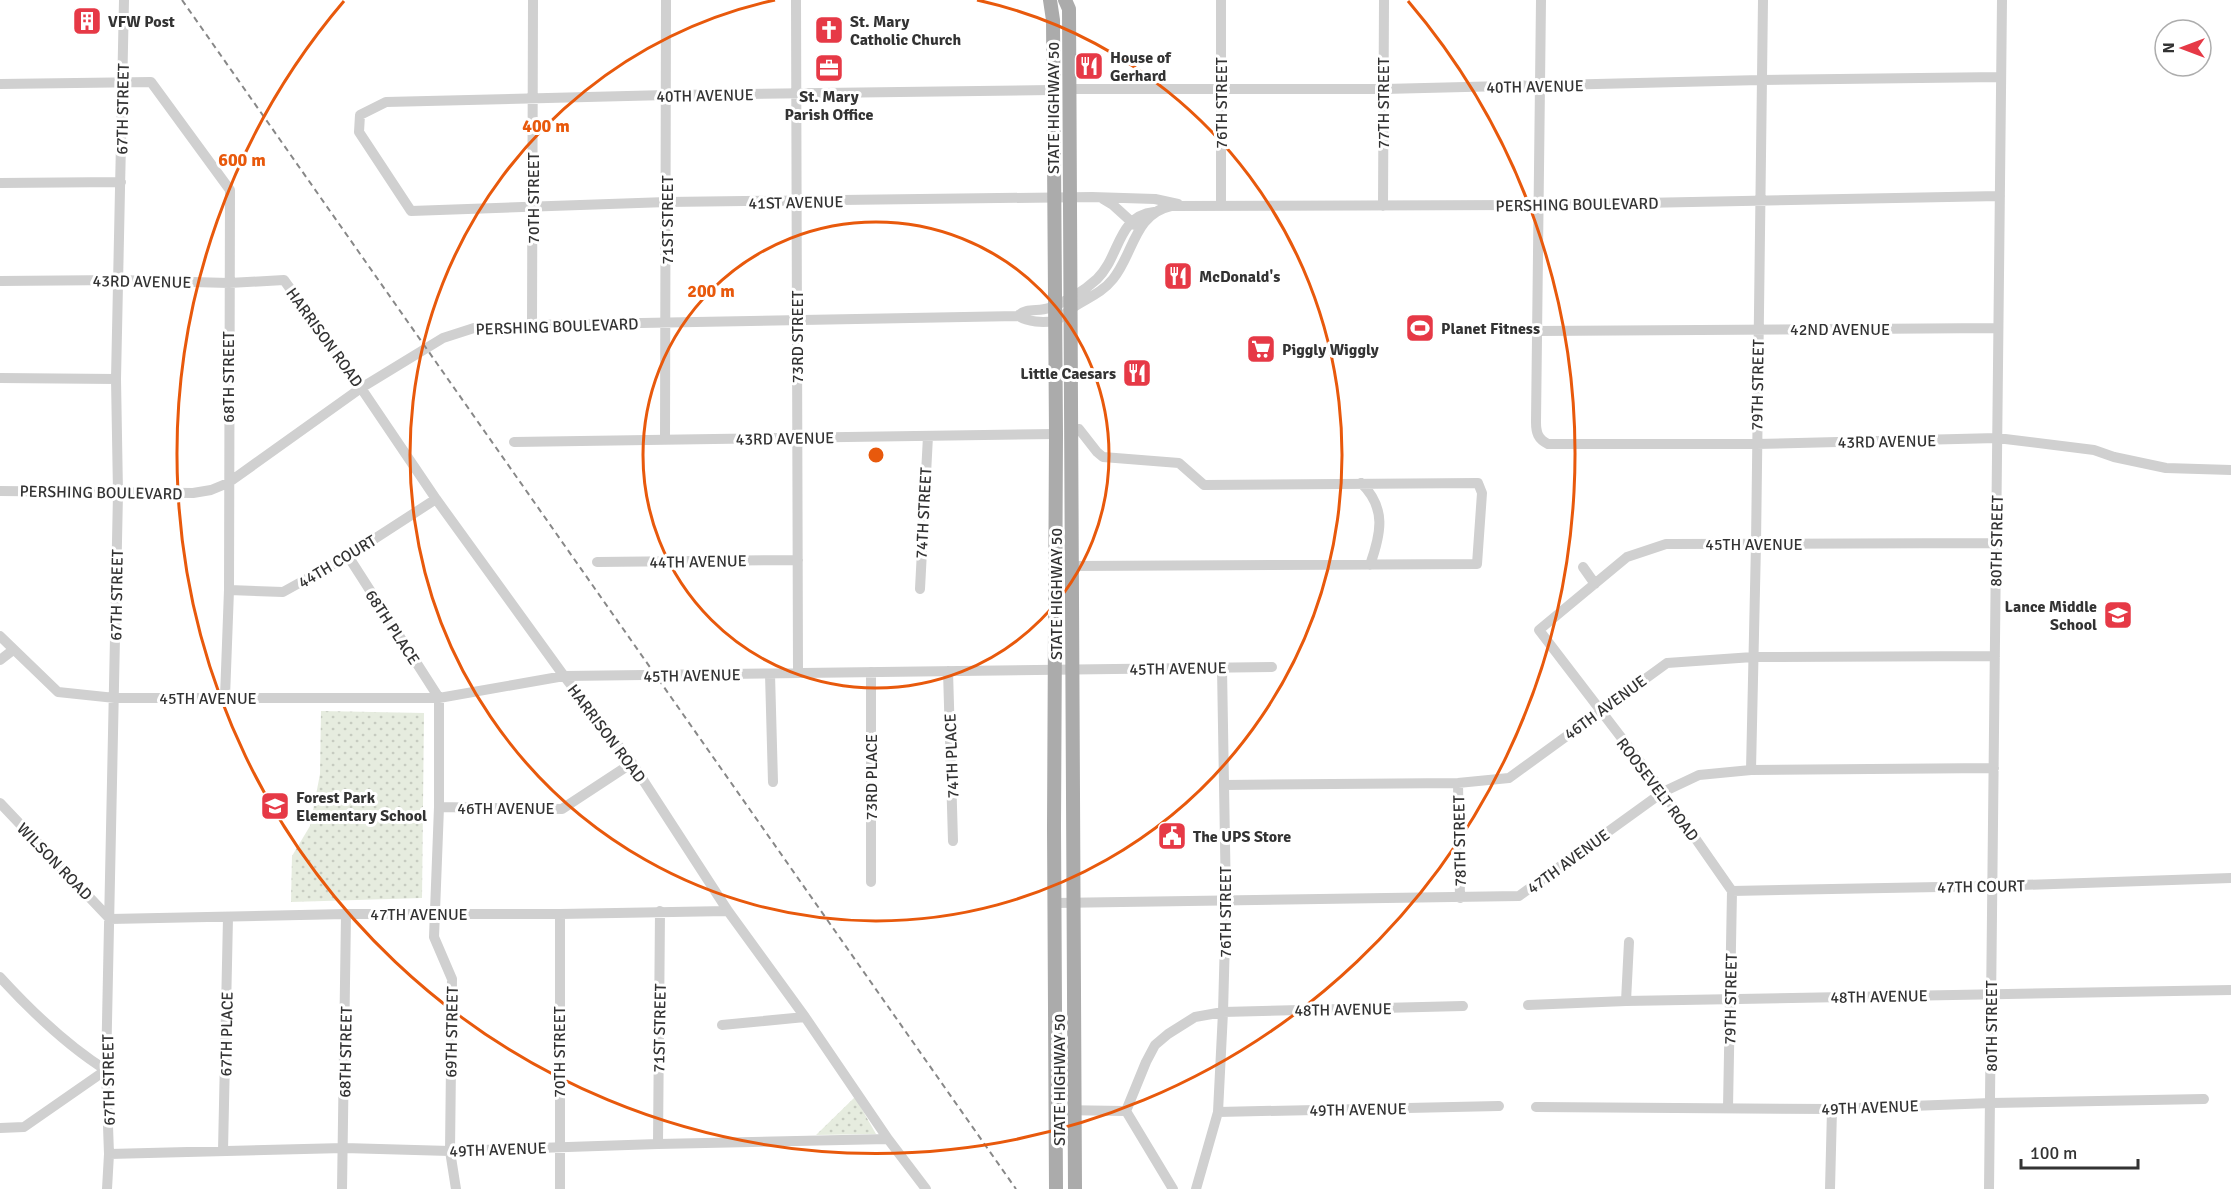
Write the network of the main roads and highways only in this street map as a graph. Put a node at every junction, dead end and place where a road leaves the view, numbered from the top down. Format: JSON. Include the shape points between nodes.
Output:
{"nodes":[{"id":1,"x":1059,"y":2,"type":"edge"},
{"id":2,"x":1056,"y":1189,"type":"edge"},
{"id":3,"x":1075,"y":1189,"type":"edge"}],
"edges":[{"from":1,"to":2,"type":"main road","name":"STATE HIGHWAY 50","via":[[1053,20]]},
{"from":1,"to":3,"type":"main road","name":"STATE HIGHWAY 50","via":[[1070,89]]}]}
